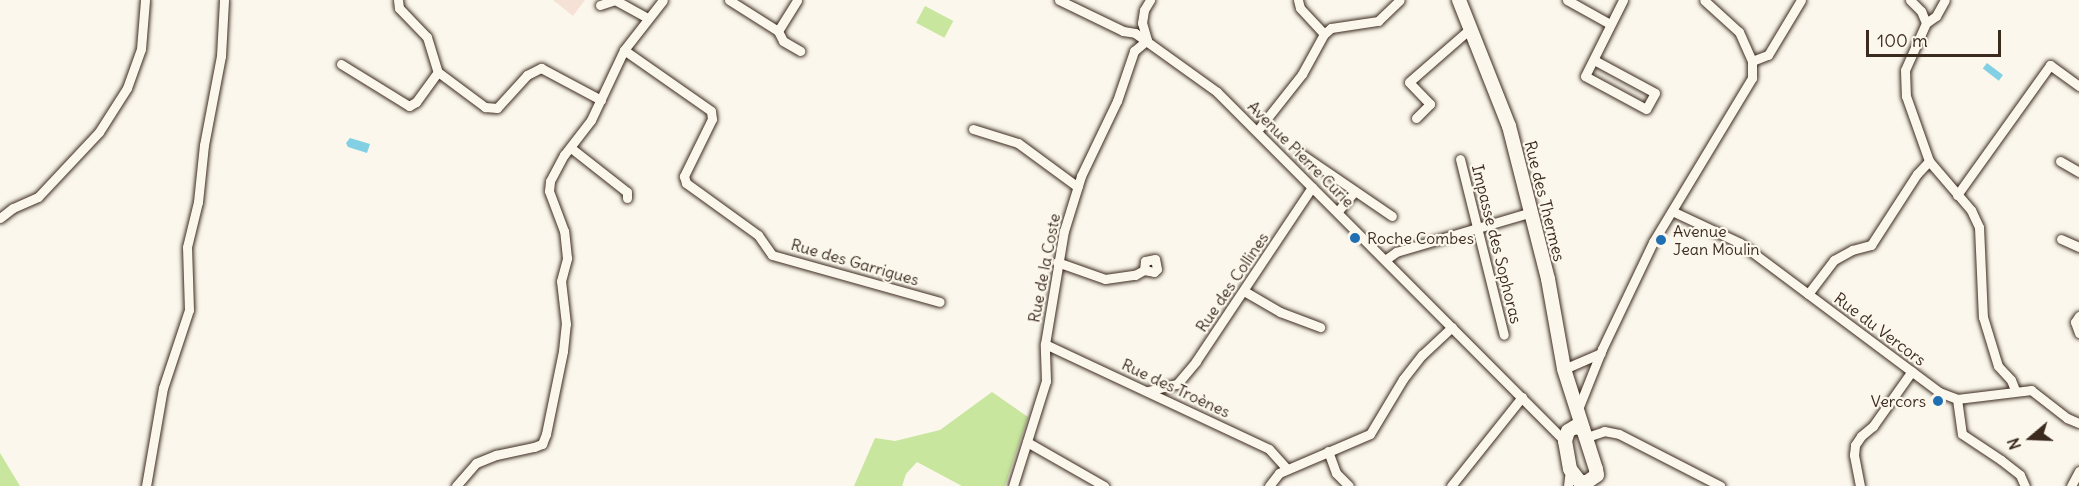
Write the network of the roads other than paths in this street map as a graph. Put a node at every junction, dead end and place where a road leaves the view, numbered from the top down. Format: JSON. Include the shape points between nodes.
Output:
{"nodes":[{"id":1,"x":145,"y":0,"type":"edge"},
{"id":2,"x":224,"y":0,"type":"edge"},
{"id":3,"x":398,"y":0,"type":"edge"},
{"id":4,"x":663,"y":0,"type":"edge"},
{"id":5,"x":729,"y":0,"type":"edge"},
{"id":6,"x":797,"y":0,"type":"edge"},
{"id":7,"x":1059,"y":0,"type":"edge"},
{"id":8,"x":1298,"y":0,"type":"edge"},
{"id":9,"x":1400,"y":0,"type":"edge"},
{"id":10,"x":1460,"y":0,"type":"edge"},
{"id":11,"x":1567,"y":0,"type":"edge"},
{"id":12,"x":1623,"y":0,"type":"edge"},
{"id":13,"x":1704,"y":0,"type":"edge"},
{"id":14,"x":1801,"y":0,"type":"edge"},
{"id":15,"x":1910,"y":0,"type":"edge"},
{"id":16,"x":1945,"y":0,"type":"edge"},
{"id":17,"x":1145,"y":2,"type":"edge"},
{"id":18,"x":600,"y":5,"type":"dead end"},
{"id":19,"x":648,"y":18,"type":"junction"},
{"id":20,"x":1926,"y":23,"type":"junction"},
{"id":21,"x":1610,"y":24,"type":"junction"},
{"id":22,"x":1471,"y":28,"type":"junction"},
{"id":23,"x":778,"y":31,"type":"junction"},
{"id":24,"x":1324,"y":34,"type":"junction"},
{"id":25,"x":1147,"y":40,"type":"junction"},
{"id":26,"x":624,"y":50,"type":"junction"},
{"id":27,"x":800,"y":51,"type":"dead end"},
{"id":28,"x":1594,"y":60,"type":"junction"},
{"id":29,"x":1752,"y":61,"type":"junction"},
{"id":30,"x":341,"y":64,"type":"dead end"},
{"id":31,"x":438,"y":72,"type":"junction"},
{"id":32,"x":2079,"y":86,"type":"edge"},
{"id":33,"x":601,"y":100,"type":"junction"},
{"id":34,"x":1416,"y":118,"type":"dead end"},
{"id":35,"x":973,"y":129,"type":"dead end"},
{"id":36,"x":1257,"y":131,"type":"junction"},
{"id":37,"x":571,"y":148,"type":"junction"},
{"id":38,"x":1301,"y":154,"type":"dead end"},
{"id":39,"x":1460,"y":159,"type":"dead end"},
{"id":40,"x":1929,"y":161,"type":"junction"},
{"id":41,"x":2060,"y":161,"type":"dead end"},
{"id":42,"x":2079,"y":172,"type":"edge"},
{"id":43,"x":1077,"y":187,"type":"junction"},
{"id":44,"x":1312,"y":188,"type":"junction"},
{"id":45,"x":1354,"y":192,"type":"junction"},
{"id":46,"x":1957,"y":195,"type":"junction"},
{"id":47,"x":627,"y":198,"type":"dead end"},
{"id":48,"x":1338,"y":211,"type":"junction"},
{"id":49,"x":1672,"y":211,"type":"junction"},
{"id":50,"x":1532,"y":212,"type":"junction"},
{"id":51,"x":1392,"y":216,"type":"dead end"},
{"id":52,"x":0,"y":218,"type":"edge"},
{"id":53,"x":1478,"y":228,"type":"junction"},
{"id":54,"x":2061,"y":239,"type":"dead end"},
{"id":55,"x":2079,"y":247,"type":"edge"},
{"id":56,"x":1385,"y":260,"type":"junction"},
{"id":57,"x":1057,"y":262,"type":"junction"},
{"id":58,"x":1144,"y":270,"type":"dead end"},
{"id":59,"x":1244,"y":291,"type":"junction"},
{"id":60,"x":1808,"y":294,"type":"junction"},
{"id":61,"x":940,"y":302,"type":"dead end"},
{"id":62,"x":2079,"y":316,"type":"edge"},
{"id":63,"x":1320,"y":327,"type":"dead end"},
{"id":64,"x":1452,"y":327,"type":"junction"},
{"id":65,"x":2079,"y":333,"type":"edge"},
{"id":66,"x":1504,"y":335,"type":"dead end"},
{"id":67,"x":1045,"y":344,"type":"junction"},
{"id":68,"x":1601,"y":353,"type":"junction"},
{"id":69,"x":1564,"y":369,"type":"junction"},
{"id":70,"x":1912,"y":372,"type":"junction"},
{"id":71,"x":1170,"y":387,"type":"junction"},
{"id":72,"x":2015,"y":390,"type":"junction"},
{"id":73,"x":1148,"y":392,"type":"junction"},
{"id":74,"x":1522,"y":398,"type":"junction"},
{"id":75,"x":1958,"y":399,"type":"junction"},
{"id":76,"x":1168,"y":402,"type":"junction"},
{"id":77,"x":2079,"y":423,"type":"edge"},
{"id":78,"x":1576,"y":430,"type":"junction"},
{"id":79,"x":1027,"y":441,"type":"junction"},
{"id":80,"x":1328,"y":451,"type":"junction"},
{"id":81,"x":1287,"y":469,"type":"junction"},
{"id":82,"x":2079,"y":471,"type":"edge"},
{"id":83,"x":1586,"y":483,"type":"edge"},
{"id":84,"x":146,"y":486,"type":"edge"},
{"id":85,"x":456,"y":486,"type":"edge"},
{"id":86,"x":1013,"y":486,"type":"edge"},
{"id":87,"x":1104,"y":486,"type":"edge"},
{"id":88,"x":1269,"y":486,"type":"edge"},
{"id":89,"x":1349,"y":486,"type":"edge"},
{"id":90,"x":1451,"y":486,"type":"edge"},
{"id":91,"x":1720,"y":486,"type":"edge"},
{"id":92,"x":1860,"y":486,"type":"edge"},
{"id":93,"x":2025,"y":486,"type":"edge"},
{"id":94,"x":2071,"y":486,"type":"edge"}],
"edges":[{"from":1,"to":52,"type":"street","via":[[141,49],[131,78],[99,132],[38,197]]},
{"from":2,"to":84,"type":"street","via":[[221,56],[187,247],[189,310],[163,388]]},
{"from":3,"to":31,"type":"street","via":[[399,8],[427,37]]},
{"from":4,"to":19,"type":"street"},
{"from":5,"to":23,"type":"street"},
{"from":6,"to":23,"type":"street"},
{"from":7,"to":25,"type":"street","name":"Avenue Pierre Curie"},
{"from":8,"to":24,"type":"street","via":[[1300,8]]},
{"from":9,"to":24,"type":"street","via":[[1378,21],[1331,28]]},
{"from":10,"to":22,"type":"main road","name":"Rue des Thermes"},
{"from":11,"to":21,"type":"street"},
{"from":12,"to":21,"type":"street"},
{"from":13,"to":29,"type":"street","via":[[1739,32]]},
{"from":14,"to":29,"type":"street","via":[[1768,55]]},
{"from":15,"to":20,"type":"street"},
{"from":16,"to":20,"type":"street","via":[[1936,16]]},
{"from":17,"to":25,"type":"street","via":[[1142,23]]},
{"from":18,"to":19,"type":"street","via":[[615,0]]},
{"from":19,"to":26,"type":"street"},
{"from":20,"to":40,"type":"street","via":[[1905,70],[1904,82]]},
{"from":21,"to":28,"type":"street"},
{"from":22,"to":34,"type":"street","via":[[1409,82],[1430,104]]},
{"from":22,"to":50,"type":"main road","name":"Rue des Thermes","via":[[1509,126]]},
{"from":23,"to":27,"type":"street","via":[[783,41]]},
{"from":24,"to":36,"type":"street","via":[[1302,74]]},
{"from":25,"to":36,"type":"street","name":"Avenue Pierre Curie","via":[[1217,92]]},
{"from":25,"to":43,"type":"street","name":"Rue de la Coste","via":[[1134,51],[1118,101]]},
{"from":26,"to":33,"type":"street"},
{"from":26,"to":61,"type":"street","name":"Rue des Garrigues","via":[[711,111],[712,119],[684,176],[686,183],[759,235],[772,255]]},
{"from":28,"to":28,"type":"street","via":[[1585,76],[1646,109],[1655,93]]},
{"from":29,"to":49,"type":"street","via":[[1752,78],[1746,92]]},
{"from":30,"to":31,"type":"street","via":[[409,106]]},
{"from":31,"to":33,"type":"street","via":[[485,107],[497,108],[527,75],[541,68]]},
{"from":32,"to":46,"type":"street","via":[[2050,65]]},
{"from":33,"to":37,"type":"street"},
{"from":35,"to":43,"type":"street","via":[[1018,143]]},
{"from":36,"to":44,"type":"street","name":"Avenue Pierre Curie"},
{"from":37,"to":47,"type":"street","via":[[627,192]]},
{"from":37,"to":85,"type":"street","via":[[554,171],[549,191],[564,231],[567,258],[561,281],[566,324],[563,351],[546,434],[542,444],[476,463]]},
{"from":38,"to":45,"type":"street"},
{"from":39,"to":53,"type":"street","name":"Impasse des Sophoras"},
{"from":40,"to":46,"type":"street"},
{"from":40,"to":60,"type":"street","via":[[1871,245],[1834,260]]},
{"from":41,"to":42,"type":"street"},
{"from":43,"to":57,"type":"street","name":"Rue de la Coste"},
{"from":44,"to":48,"type":"street","name":"Avenue Pierre Curie"},
{"from":44,"to":59,"type":"street","name":"Rue des Collines"},
{"from":45,"to":48,"type":"street"},
{"from":45,"to":51,"type":"street"},
{"from":46,"to":72,"type":"street","via":[[1971,210],[1978,227],[1983,317],[1998,366]]},
{"from":48,"to":56,"type":"street","name":"Avenue Pierre Curie"},
{"from":49,"to":60,"type":"street","name":"Rue du Vercors","via":[[1740,243]]},
{"from":49,"to":68,"type":"street","via":[[1653,242]]},
{"from":50,"to":53,"type":"street"},
{"from":50,"to":69,"type":"main road","name":"Rue des Thermes"},
{"from":53,"to":56,"type":"street","via":[[1396,252]]},
{"from":53,"to":66,"type":"street","name":"Impasse des Sophoras"},
{"from":54,"to":55,"type":"street"},
{"from":56,"to":64,"type":"street","name":"Avenue Pierre Curie"},
{"from":57,"to":58,"type":"street","via":[[1105,279]]},
{"from":57,"to":67,"type":"street","name":"Rue de la Coste"},
{"from":59,"to":63,"type":"street","via":[[1280,312]]},
{"from":59,"to":71,"type":"street","name":"Rue des Collines","via":[[1196,361],[1178,384]]},
{"from":60,"to":70,"type":"street","name":"Rue du Vercors"},
{"from":62,"to":65,"type":"street","via":[[2075,322]]},
{"from":64,"to":74,"type":"street","name":"Avenue Pierre Curie"},
{"from":64,"to":80,"type":"street","via":[[1403,379],[1370,434]]},
{"from":67,"to":73,"type":"street","name":"Rue des Troènes"},
{"from":67,"to":79,"type":"street","name":"Rue de la Coste","via":[[1046,381]]},
{"from":68,"to":69,"type":"street"},
{"from":68,"to":78,"type":"street","via":[[1580,400]]},
{"from":69,"to":78,"type":"main road","name":"Rue des Thermes"},
{"from":70,"to":75,"type":"street","name":"Rue du Vercors","via":[[1939,392]]},
{"from":70,"to":92,"type":"street","via":[[1855,445]]},
{"from":71,"to":73,"type":"street"},
{"from":71,"to":76,"type":"street"},
{"from":72,"to":75,"type":"street"},
{"from":72,"to":77,"type":"street","via":[[2031,390]]},
{"from":73,"to":76,"type":"street","name":"Rue des Troènes"},
{"from":74,"to":78,"type":"street","name":"Avenue Pierre Curie","via":[[1553,427]]},
{"from":74,"to":90,"type":"street"},
{"from":75,"to":93,"type":"street","via":[[1962,434],[2020,475]]},
{"from":76,"to":81,"type":"street","name":"Rue des Troènes","via":[[1269,448]]},
{"from":78,"to":83,"type":"main road"},
{"from":78,"to":83,"type":"main road","via":[[1570,469]]},
{"from":78,"to":91,"type":"street","via":[[1619,434]]},
{"from":79,"to":86,"type":"street","name":"Rue de la Coste"},
{"from":79,"to":87,"type":"street"},
{"from":80,"to":81,"type":"street"},
{"from":80,"to":89,"type":"street","via":[[1336,473]]},
{"from":81,"to":88,"type":"street"},
{"from":82,"to":94,"type":"street"}]}
